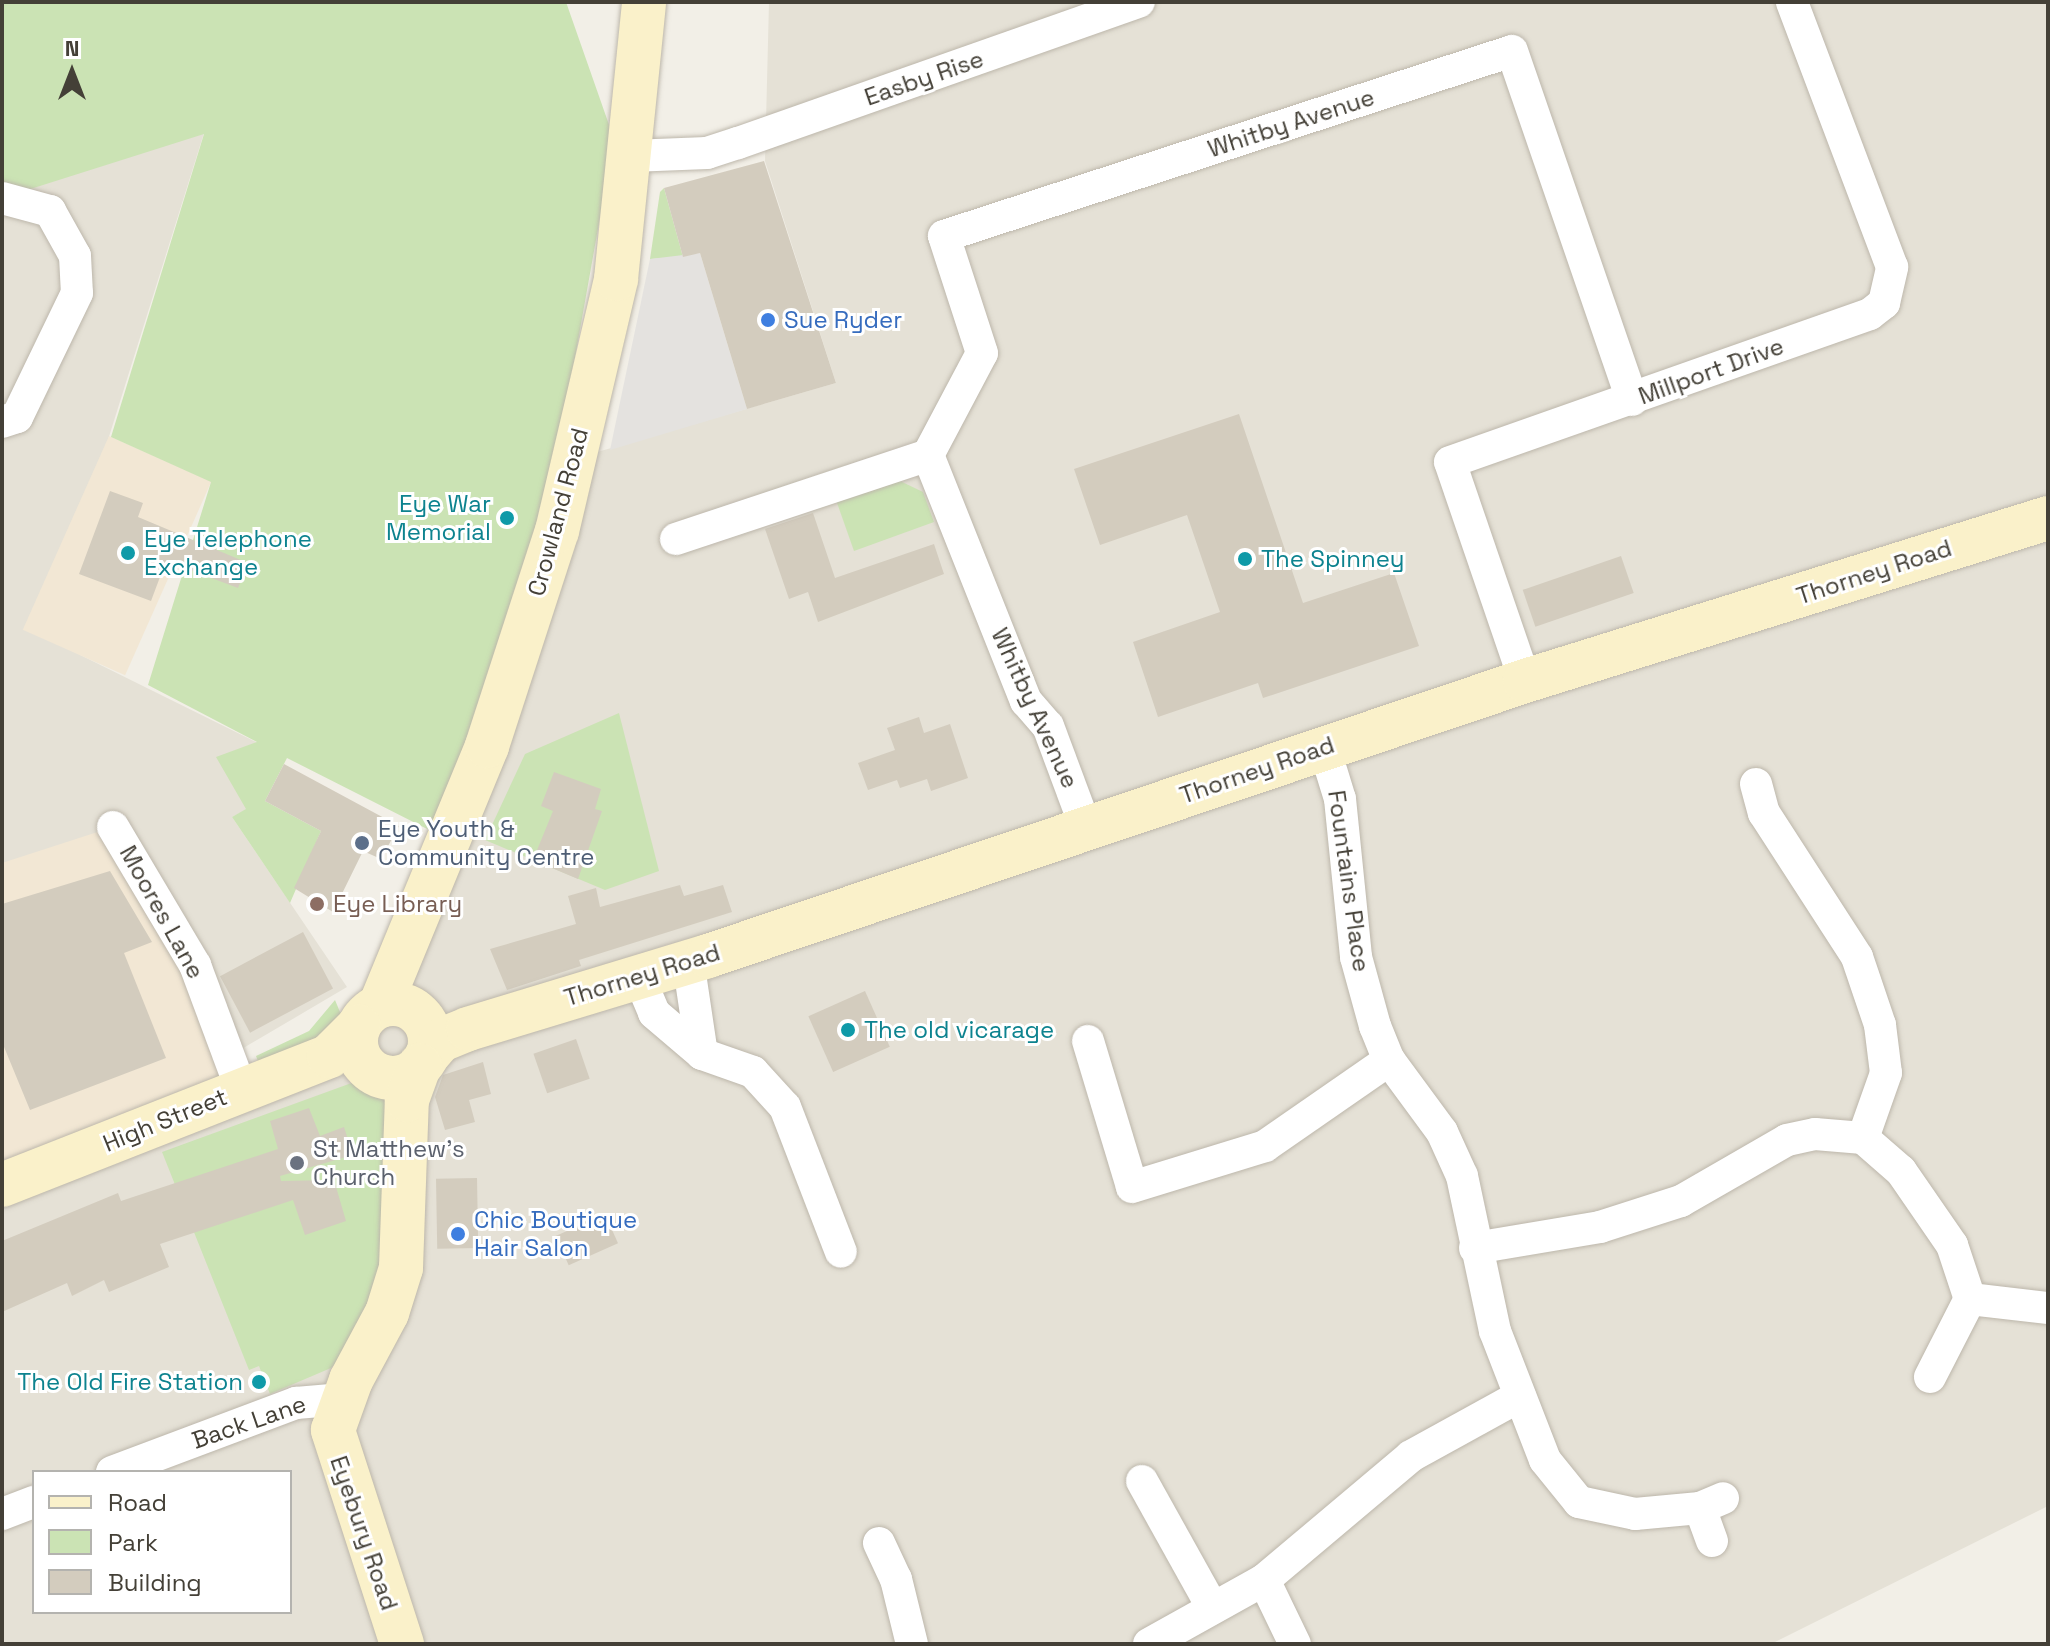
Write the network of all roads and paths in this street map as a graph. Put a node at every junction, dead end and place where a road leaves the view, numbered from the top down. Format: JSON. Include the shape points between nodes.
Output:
{"nodes":[{"id":1,"x":617,"y":2,"type":"edge"},
{"id":2,"x":644,"y":2,"type":"edge"},
{"id":3,"x":1139,"y":2,"type":"edge"},
{"id":4,"x":1792,"y":2,"type":"edge"},
{"id":5,"x":636,"y":56,"type":"junction"},
{"id":6,"x":631,"y":156,"type":"junction"},
{"id":7,"x":2,"y":198,"type":"edge"},
{"id":8,"x":1632,"y":400,"type":"junction"},
{"id":9,"x":2,"y":422,"type":"edge"},
{"id":10,"x":928,"y":455,"type":"junction"},
{"id":11,"x":2048,"y":518,"type":"edge"},
{"id":12,"x":676,"y":539,"type":"dead end"},
{"id":13,"x":1525,"y":681,"type":"junction"},
{"id":14,"x":1324,"y":747,"type":"junction"},
{"id":15,"x":1756,"y":784,"type":"dead end"},
{"id":16,"x":113,"y":827,"type":"dead end"},
{"id":17,"x":1086,"y":828,"type":"junction"},
{"id":18,"x":688,"y":960,"type":"junction"},
{"id":19,"x":639,"y":977,"type":"junction"},
{"id":20,"x":1088,"y":1041,"type":"dead end"},
{"id":21,"x":389,"y":1046,"type":"junction"},
{"id":22,"x":702,"y":1054,"type":"junction"},
{"id":23,"x":1389,"y":1060,"type":"junction"},
{"id":24,"x":241,"y":1089,"type":"junction"},
{"id":25,"x":1863,"y":1138,"type":"junction"},
{"id":26,"x":2,"y":1185,"type":"edge"},
{"id":27,"x":1475,"y":1248,"type":"junction"},
{"id":28,"x":841,"y":1252,"type":"dead end"},
{"id":29,"x":1970,"y":1299,"type":"junction"},
{"id":30,"x":2048,"y":1308,"type":"edge"},
{"id":31,"x":1930,"y":1377,"type":"dead end"},
{"id":32,"x":1520,"y":1396,"type":"junction"},
{"id":33,"x":343,"y":1399,"type":"junction"},
{"id":34,"x":117,"y":1470,"type":"edge"},
{"id":35,"x":1142,"y":1481,"type":"dead end"},
{"id":36,"x":32,"y":1503,"type":"edge"},
{"id":37,"x":2,"y":1514,"type":"edge"},
{"id":38,"x":1712,"y":1541,"type":"dead end"},
{"id":39,"x":879,"y":1543,"type":"dead end"},
{"id":40,"x":1264,"y":1580,"type":"junction"},
{"id":41,"x":1212,"y":1607,"type":"junction"},
{"id":42,"x":402,"y":1644,"type":"edge"},
{"id":43,"x":912,"y":1644,"type":"edge"},
{"id":44,"x":1149,"y":1644,"type":"edge"},
{"id":45,"x":1295,"y":1644,"type":"edge"}],
"edges":[{"from":1,"to":5,"type":"street","name":"Crowland Road"},
{"from":2,"to":5,"type":"street","name":"Crowland Road"},
{"from":3,"to":6,"type":"street","name":"Easby Rise","via":[[707,153]]},
{"from":4,"to":8,"type":"street","name":"Millport Drive","via":[[1892,267],[1884,303],[1870,314]]},
{"from":5,"to":6,"type":"street","name":"Crowland Road"},
{"from":6,"to":21,"type":"street","name":"Crowland Road","via":[[616,279],[557,531],[487,746],[407,950]]},
{"from":7,"to":9,"type":"street","via":[[50,211],[75,256],[77,293],[17,417]]},
{"from":8,"to":10,"type":"street","name":"Whitby Avenue","via":[[1512,51],[944,236],[982,353]]},
{"from":8,"to":13,"type":"street","name":"Millport Drive","via":[[1450,462]]},
{"from":10,"to":12,"type":"street"},
{"from":10,"to":17,"type":"street","name":"Whitby Avenue","via":[[1026,701],[1048,726]]},
{"from":11,"to":13,"type":"street","name":"Thorney Road"},
{"from":13,"to":14,"type":"street","name":"Thorney Road"},
{"from":14,"to":17,"type":"street","name":"Thorney Road"},
{"from":14,"to":23,"type":"street","name":"Fountains Place","via":[[1340,799],[1356,957]]},
{"from":15,"to":25,"type":"street","via":[[1764,813],[1857,957],[1880,1025],[1886,1073]]},
{"from":16,"to":24,"type":"street","name":"Moores Lane","via":[[195,965]]},
{"from":17,"to":18,"type":"street","name":"Thorney Road"},
{"from":18,"to":19,"type":"street","name":"Thorney Road"},
{"from":18,"to":22,"type":"street"},
{"from":19,"to":21,"type":"street","name":"Thorney Road","via":[[468,1029]]},
{"from":19,"to":22,"type":"street","via":[[654,1013]]},
{"from":20,"to":23,"type":"street","via":[[1132,1187],[1265,1146]]},
{"from":21,"to":24,"type":"street","name":"High Street"},
{"from":21,"to":33,"type":"street","name":"Eyebury Road","via":[[401,1268],[387,1313]]},
{"from":22,"to":28,"type":"street","via":[[753,1072],[785,1107]]},
{"from":23,"to":27,"type":"street","name":"Fountains Place","via":[[1442,1132],[1462,1176]]},
{"from":24,"to":26,"type":"street","name":"High Street"},
{"from":25,"to":27,"type":"street","via":[[1815,1134],[1787,1140],[1681,1201],[1600,1227]]},
{"from":25,"to":29,"type":"street","via":[[1901,1171],[1952,1245]]},
{"from":27,"to":32,"type":"street","name":"Fountains Place","via":[[1495,1331]]},
{"from":29,"to":30,"type":"street"},
{"from":29,"to":31,"type":"street"},
{"from":32,"to":38,"type":"street","name":"Fountains Place","via":[[1545,1460],[1579,1502],[1635,1514],[1711,1503]]},
{"from":32,"to":40,"type":"street","via":[[1411,1456]]},
{"from":33,"to":34,"type":"street","name":"Back Lane","via":[[296,1403]]},
{"from":33,"to":42,"type":"street","name":"Eyebury Road","via":[[333,1430],[336,1451]]},
{"from":35,"to":41,"type":"street"},
{"from":36,"to":37,"type":"street"},
{"from":39,"to":43,"type":"street","via":[[896,1579]]},
{"from":40,"to":41,"type":"street"},
{"from":40,"to":45,"type":"street"},
{"from":41,"to":44,"type":"street"}]}
